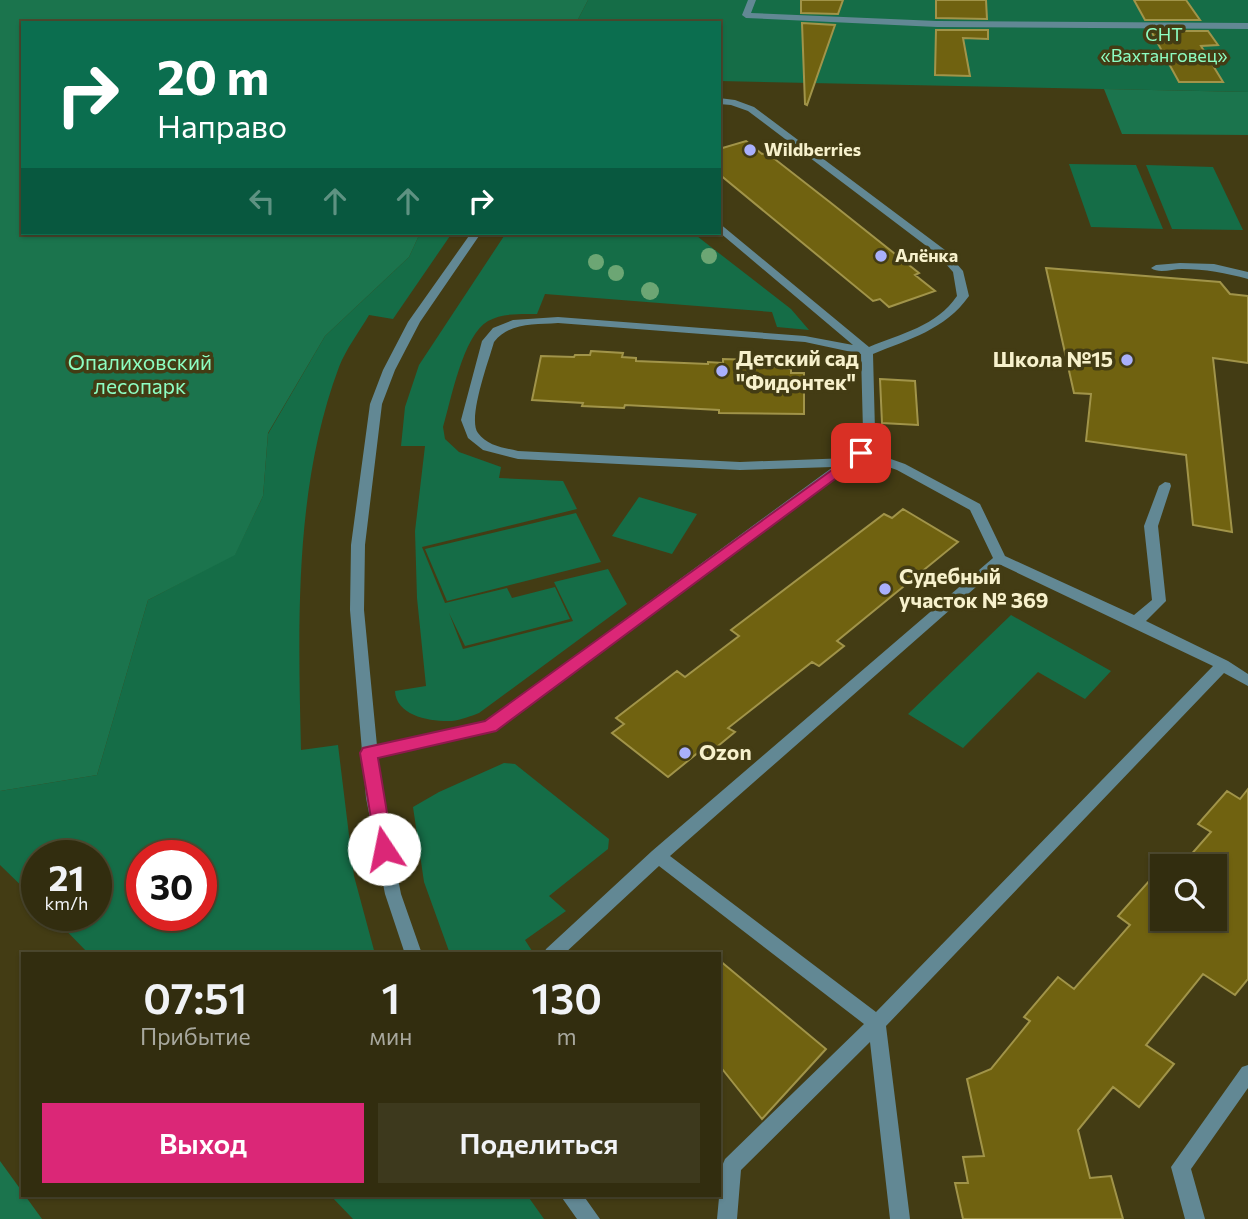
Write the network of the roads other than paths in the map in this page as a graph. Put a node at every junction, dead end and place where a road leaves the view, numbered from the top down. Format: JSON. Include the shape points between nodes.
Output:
{"nodes":[{"id":1,"x":752,"y":0,"type":"edge"},
{"id":2,"x":1248,"y":26,"type":"edge"},
{"id":3,"x":721,"y":101,"type":"edge"},
{"id":4,"x":721,"y":228,"type":"edge"},
{"id":5,"x":476,"y":235,"type":"edge"},
{"id":6,"x":1156,"y":268,"type":"dead end"},
{"id":7,"x":1248,"y":276,"type":"edge"},
{"id":8,"x":867,"y":352,"type":"junction"},
{"id":9,"x":855,"y":458,"type":"junction"},
{"id":10,"x":1165,"y":486,"type":"dead end"},
{"id":11,"x":1000,"y":559,"type":"junction"},
{"id":12,"x":1136,"y":622,"type":"junction"},
{"id":13,"x":1223,"y":665,"type":"junction"},
{"id":14,"x":1248,"y":681,"type":"edge"},
{"id":15,"x":369,"y":753,"type":"junction"},
{"id":16,"x":657,"y":856,"type":"junction"},
{"id":17,"x":413,"y":952,"type":"edge"},
{"id":18,"x":554,"y":952,"type":"edge"},
{"id":19,"x":877,"y":1023,"type":"junction"},
{"id":20,"x":1248,"y":1073,"type":"edge"},
{"id":21,"x":572,"y":1197,"type":"edge"},
{"id":22,"x":590,"y":1219,"type":"edge"},
{"id":23,"x":727,"y":1219,"type":"edge"},
{"id":24,"x":900,"y":1219,"type":"edge"},
{"id":25,"x":1195,"y":1219,"type":"edge"}],
"edges":[{"from":1,"to":2,"type":"street","via":[[747,15],[937,24]]},
{"from":3,"to":8,"type":"street","via":[[751,109],[941,252],[958,271],[963,296],[957,308],[937,322]]},
{"from":4,"to":8,"type":"street"},
{"from":5,"to":15,"type":"street","via":[[414,322],[376,404],[358,545],[357,610]]},
{"from":6,"to":7,"type":"street","via":[[1187,264]]},
{"from":8,"to":9,"type":"street","via":[[869,431]]},
{"from":8,"to":9,"type":"street","via":[[805,339],[558,320],[517,322],[497,330],[488,341],[467,420],[472,435],[487,447],[518,455],[740,466]]},
{"from":9,"to":11,"type":"street","via":[[901,467],[975,507]]},
{"from":9,"to":15,"type":"street","via":[[490,726]]},
{"from":10,"to":12,"type":"street","via":[[1151,526],[1159,601]]},
{"from":11,"to":12,"type":"street"},
{"from":11,"to":16,"type":"street"},
{"from":12,"to":13,"type":"street"},
{"from":13,"to":14,"type":"street"},
{"from":13,"to":19,"type":"street"},
{"from":15,"to":17,"type":"street","via":[[393,894]]},
{"from":16,"to":18,"type":"street"},
{"from":16,"to":19,"type":"street"},
{"from":19,"to":23,"type":"street","via":[[732,1166]]},
{"from":19,"to":24,"type":"street"},
{"from":20,"to":25,"type":"street","via":[[1181,1167]]},
{"from":21,"to":22,"type":"street"}]}
